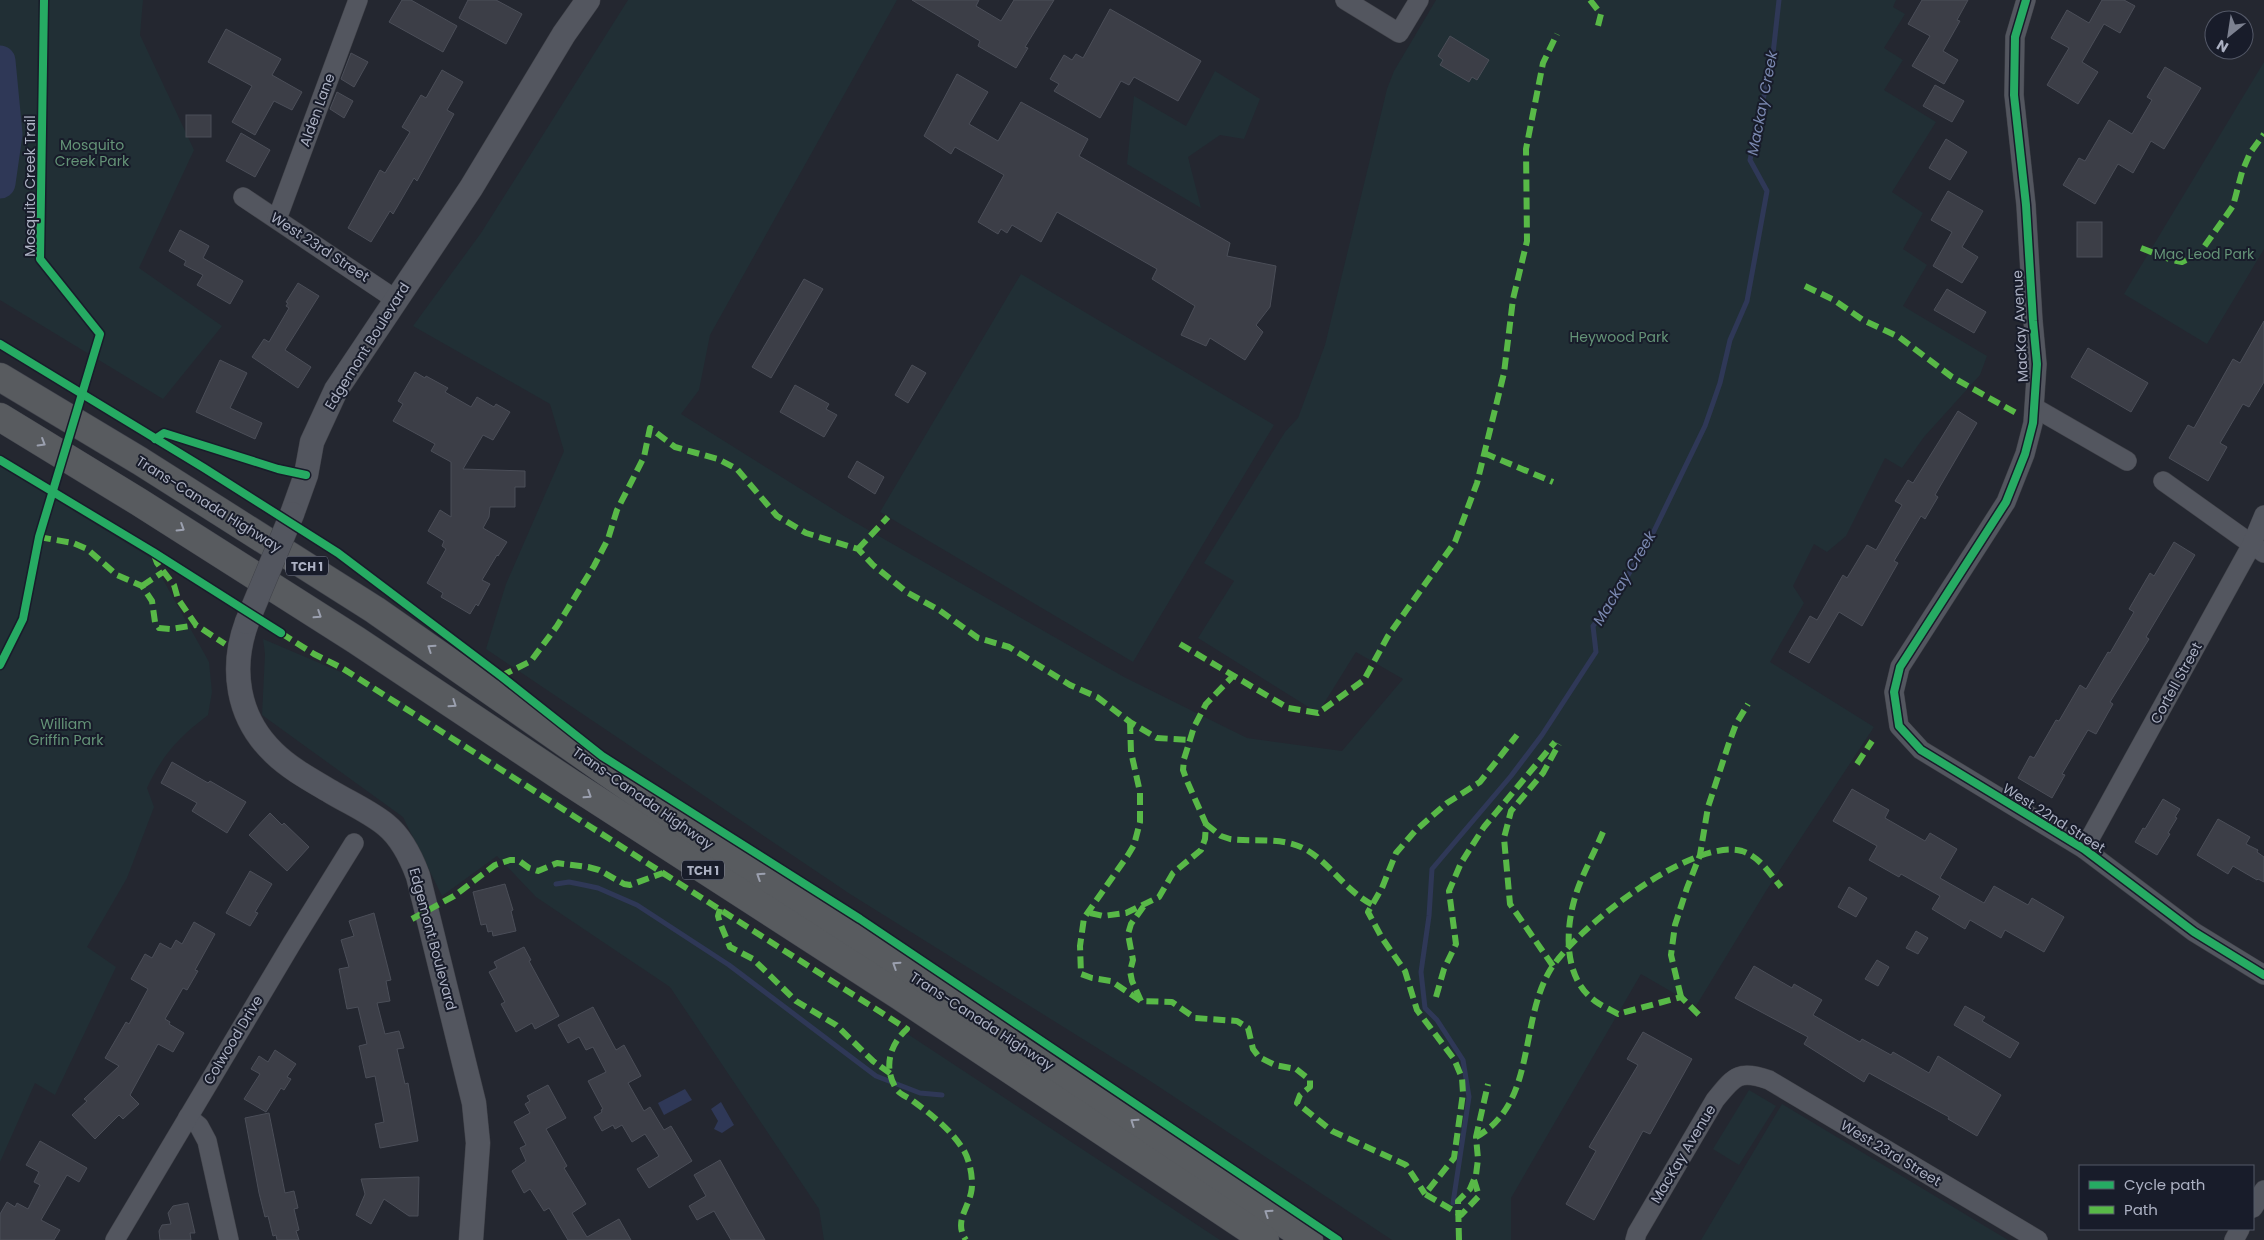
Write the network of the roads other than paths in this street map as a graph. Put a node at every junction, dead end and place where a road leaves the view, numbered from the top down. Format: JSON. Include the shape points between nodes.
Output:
{"nodes":[{"id":1,"x":358,"y":0,"type":"edge"},
{"id":2,"x":588,"y":0,"type":"edge"},
{"id":3,"x":1345,"y":0,"type":"edge"},
{"id":4,"x":1419,"y":0,"type":"edge"},
{"id":5,"x":2026,"y":0,"type":"edge"},
{"id":6,"x":243,"y":198,"type":"dead end"},
{"id":7,"x":276,"y":219,"type":"junction"},
{"id":8,"x":395,"y":299,"type":"junction"},
{"id":9,"x":0,"y":365,"type":"edge"},
{"id":10,"x":0,"y":377,"type":"edge"},
{"id":11,"x":2036,"y":408,"type":"junction"},
{"id":12,"x":0,"y":417,"type":"edge"},
{"id":13,"x":140,"y":461,"type":"junction"},
{"id":14,"x":2127,"y":461,"type":"dead end"},
{"id":15,"x":2162,"y":481,"type":"dead end"},
{"id":16,"x":2264,"y":514,"type":"edge"},
{"id":17,"x":2258,"y":550,"type":"edge"},
{"id":18,"x":1895,"y":707,"type":"joint"},
{"id":19,"x":354,"y":842,"type":"dead end"},
{"id":20,"x":2084,"y":849,"type":"junction"},
{"id":21,"x":2264,"y":975,"type":"edge"},
{"id":22,"x":1740,"y":1075,"type":"joint"},
{"id":23,"x":188,"y":1117,"type":"junction"},
{"id":24,"x":2264,"y":1190,"type":"edge"},
{"id":25,"x":2254,"y":1206,"type":"edge"},
{"id":26,"x":115,"y":1240,"type":"edge"},
{"id":27,"x":229,"y":1240,"type":"edge"},
{"id":28,"x":471,"y":1240,"type":"edge"},
{"id":29,"x":1265,"y":1240,"type":"edge"},
{"id":30,"x":1309,"y":1240,"type":"edge"},
{"id":31,"x":1635,"y":1240,"type":"edge"},
{"id":32,"x":2038,"y":1240,"type":"edge"}],
"edges":[{"from":1,"to":7,"type":"street","name":"Alden Lane"},
{"from":2,"to":8,"type":"street","name":"Edgemont Boulevard","via":[[471,188]]},
{"from":3,"to":4,"type":"street","via":[[1400,33]]},
{"from":5,"to":11,"type":"street","name":"MacKay Avenue","via":[[2015,36],[2014,95],[2026,205],[2037,364]]},
{"from":6,"to":7,"type":"street","name":"West 23rd Street"},
{"from":7,"to":8,"type":"street","name":"West 23rd Street"},
{"from":8,"to":28,"type":"street","name":"Edgemont Boulevard","bridge":true,"via":[[336,390],[312,442],[306,475],[292,514],[247,622],[238,656],[239,689],[247,717],[273,752],[290,766],[385,824],[412,859],[474,1103],[478,1143]]},
{"from":9,"to":13,"type":"highway"},
{"from":10,"to":13,"type":"highway","name":"Trans-Canada Highway","number":"TCH 1"},
{"from":11,"to":14,"type":"street"},
{"from":11,"to":18,"type":"street","name":"MacKay Avenue","via":[[2024,454],[2006,502],[1900,667],[1894,692]]},
{"from":12,"to":29,"type":"highway","name":"Trans-Canada Highway","number":"TCH 1","one_way":true,"via":[[348,635],[678,854],[900,996]]},
{"from":30,"to":13,"type":"highway","name":"Trans-Canada Highway","number":"TCH 1","one_way":true,"via":[[1028,1051],[701,838],[375,610]]},
{"from":15,"to":17,"type":"street"},
{"from":16,"to":17,"type":"street","name":"Cortell Street"},
{"from":17,"to":20,"type":"street","name":"Cortell Street"},
{"from":18,"to":20,"type":"street","name":"West 22nd Street","via":[[1899,726],[1920,750]]},
{"from":19,"to":23,"type":"street","name":"Colwood Drive"},
{"from":20,"to":21,"type":"street","name":"West 22nd Street","via":[[2194,932]]},
{"from":22,"to":31,"type":"street","name":"MacKay Avenue","via":[[1715,1100],[1636,1233]]},
{"from":22,"to":32,"type":"street","name":"West 23rd Street","via":[[1769,1080]]},
{"from":23,"to":26,"type":"street","name":"Colwood Drive"},
{"from":23,"to":27,"type":"street","via":[[199,1126],[207,1141]]},
{"from":24,"to":25,"type":"street"}]}
